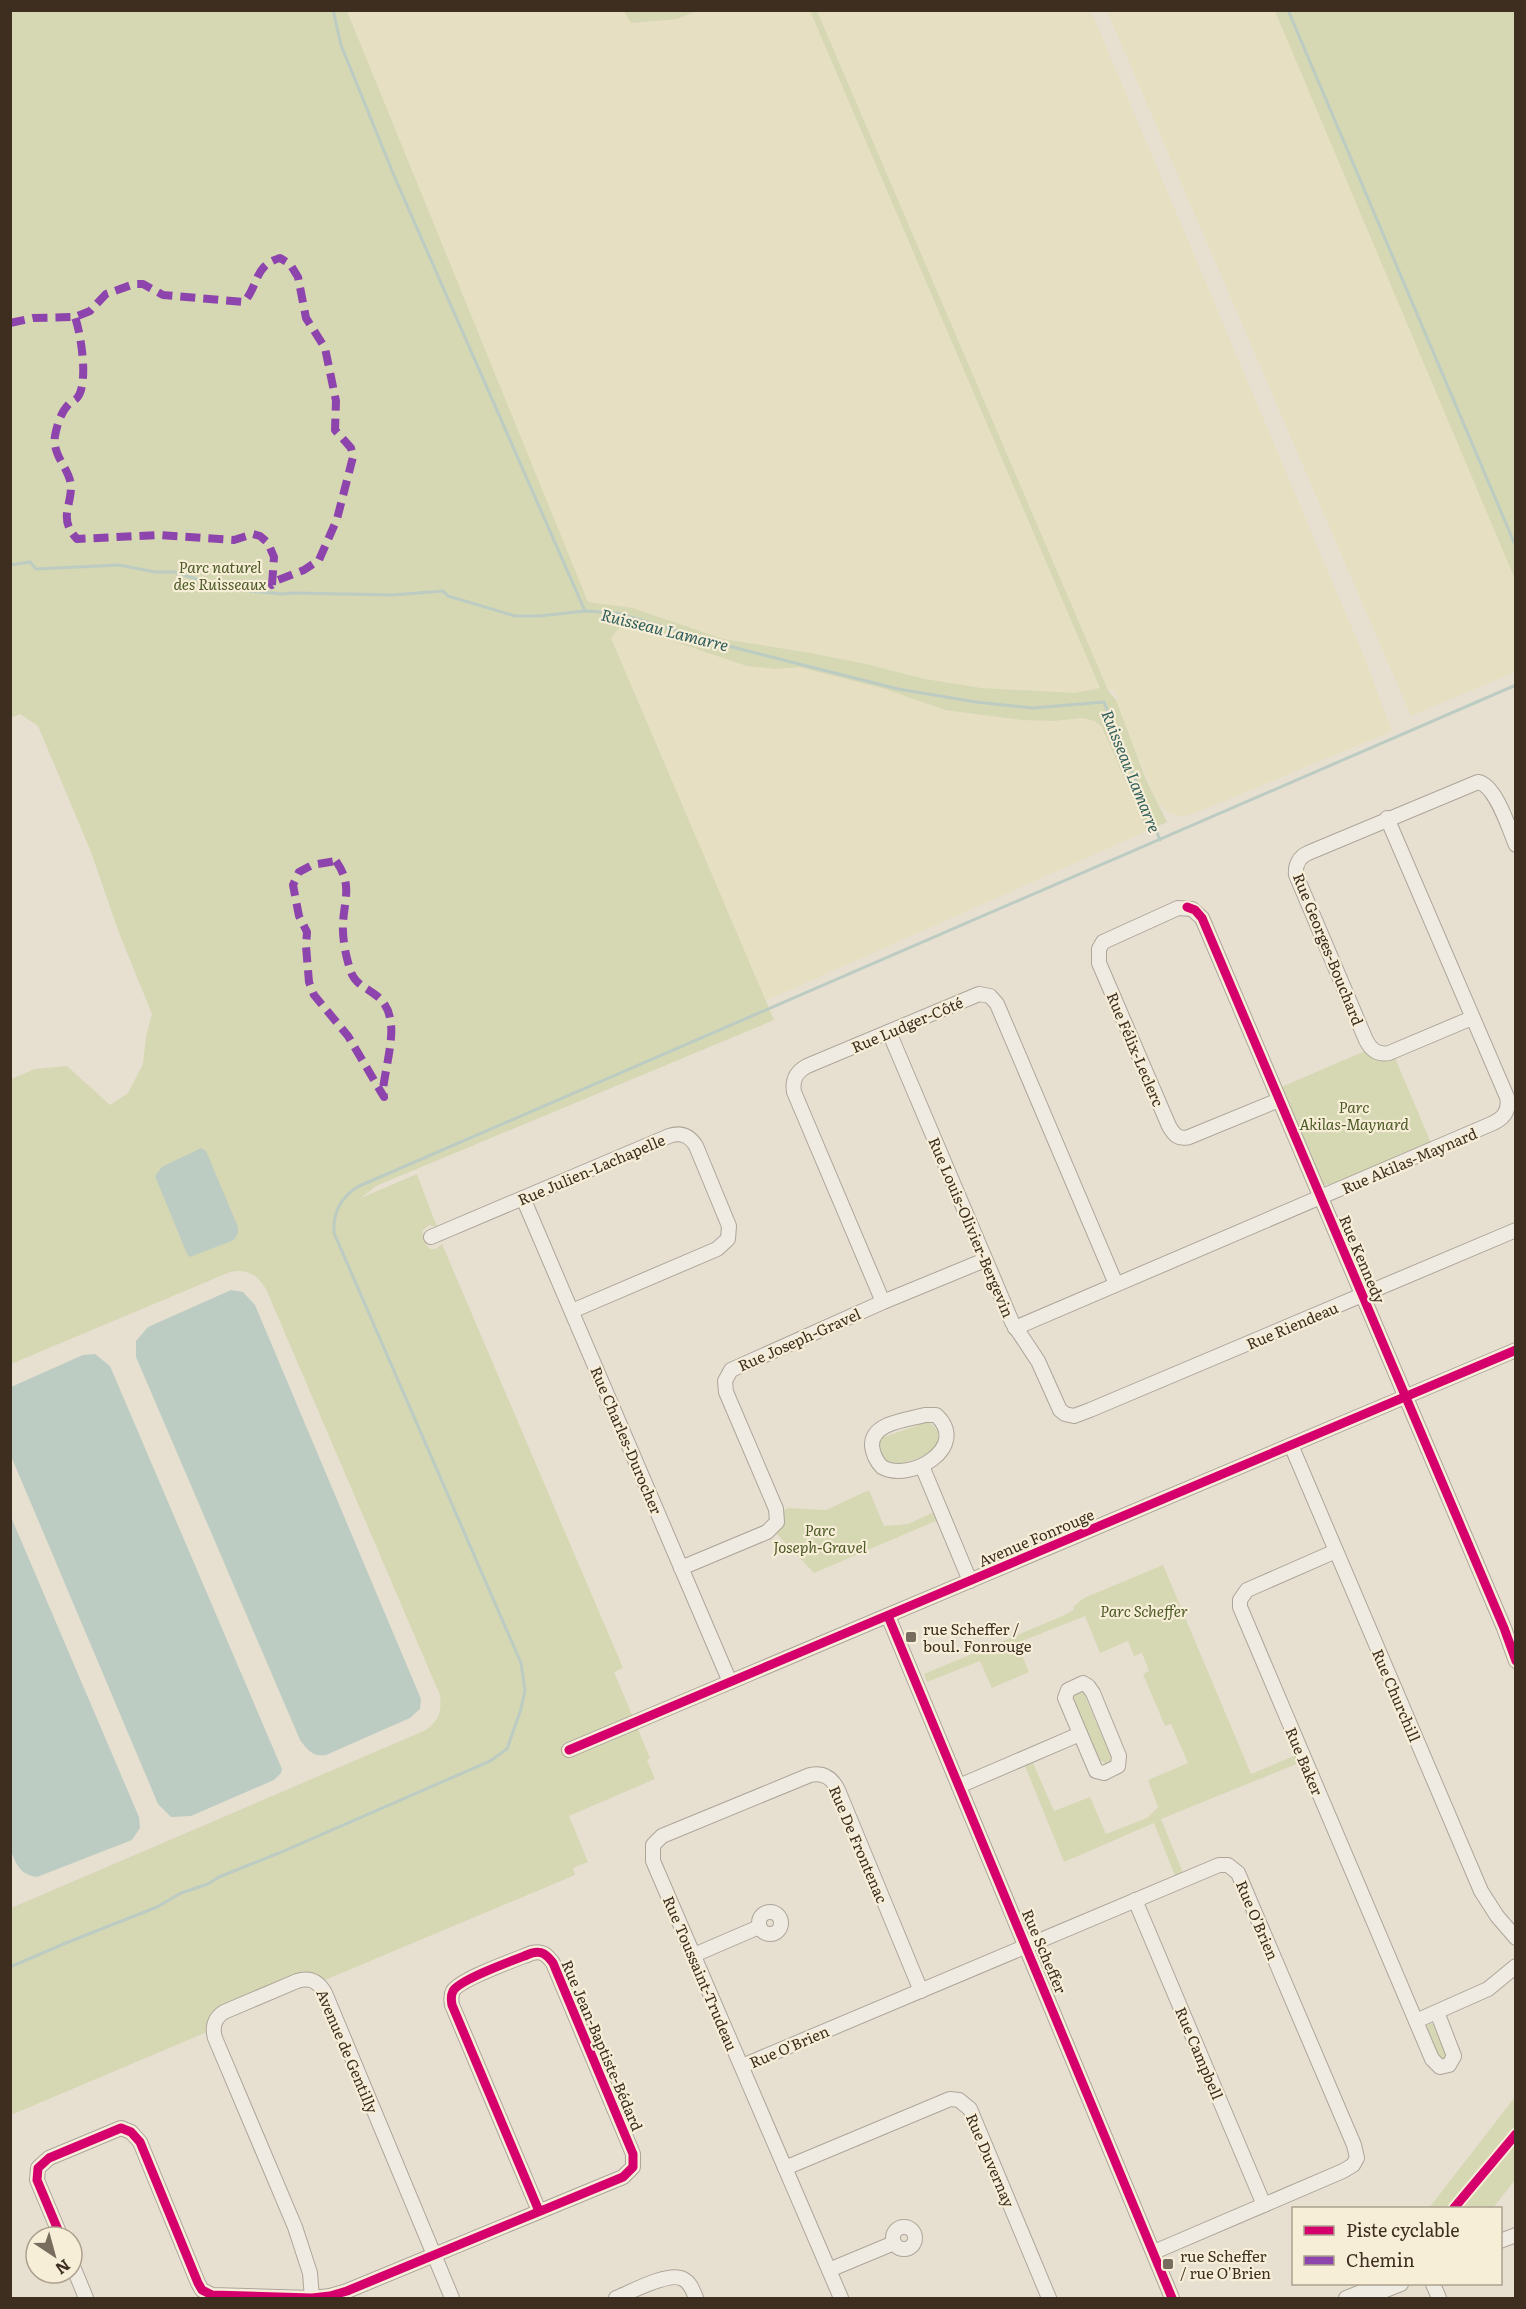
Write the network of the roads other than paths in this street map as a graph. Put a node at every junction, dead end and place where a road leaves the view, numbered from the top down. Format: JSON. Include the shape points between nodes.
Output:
{"nodes":[{"id":1,"x":1388,"y":818,"type":"junction"},
{"id":2,"x":1515,"y":845,"type":"edge"},
{"id":3,"x":1187,"y":907,"type":"joint"},
{"id":4,"x":1472,"y":1018,"type":"junction"},
{"id":5,"x":889,"y":1032,"type":"junction"},
{"id":6,"x":1279,"y":1100,"type":"junction"},
{"id":7,"x":523,"y":1198,"type":"junction"},
{"id":8,"x":1321,"y":1198,"type":"junction"},
{"id":9,"x":1515,"y":1230,"type":"edge"},
{"id":10,"x":431,"y":1237,"type":"dead end"},
{"id":11,"x":985,"y":1260,"type":"junction"},
{"id":12,"x":1116,"y":1284,"type":"junction"},
{"id":13,"x":1362,"y":1295,"type":"junction"},
{"id":14,"x":884,"y":1302,"type":"junction"},
{"id":15,"x":573,"y":1311,"type":"junction"},
{"id":16,"x":1015,"y":1328,"type":"junction"},
{"id":17,"x":1515,"y":1350,"type":"edge"},
{"id":18,"x":1405,"y":1397,"type":"junction"},
{"id":19,"x":1068,"y":1415,"type":"joint"},
{"id":20,"x":1291,"y":1444,"type":"junction"},
{"id":21,"x":922,"y":1466,"type":"junction"},
{"id":22,"x":1336,"y":1551,"type":"junction"},
{"id":23,"x":681,"y":1568,"type":"junction"},
{"id":24,"x":970,"y":1581,"type":"junction"},
{"id":25,"x":888,"y":1616,"type":"junction"},
{"id":26,"x":1504,"y":1629,"type":"junction"},
{"id":27,"x":1515,"y":1651,"type":"edge"},
{"id":28,"x":1515,"y":1661,"type":"edge"},
{"id":29,"x":729,"y":1682,"type":"junction"},
{"id":30,"x":1080,"y":1734,"type":"junction"},
{"id":31,"x":568,"y":1750,"type":"dead end"},
{"id":32,"x":959,"y":1786,"type":"junction"},
{"id":33,"x":653,"y":1845,"type":"joint"},
{"id":34,"x":1135,"y":1900,"type":"junction"},
{"id":35,"x":759,"y":1927,"type":"dead end"},
{"id":36,"x":1515,"y":1938,"type":"edge"},
{"id":37,"x":1027,"y":1947,"type":"junction"},
{"id":38,"x":694,"y":1954,"type":"junction"},
{"id":39,"x":1515,"y":1966,"type":"edge"},
{"id":40,"x":921,"y":1991,"type":"junction"},
{"id":41,"x":1437,"y":2012,"type":"junction"},
{"id":42,"x":1416,"y":2021,"type":"junction"},
{"id":43,"x":741,"y":2066,"type":"junction"},
{"id":44,"x":785,"y":2168,"type":"junction"},
{"id":45,"x":1264,"y":2205,"type":"junction"},
{"id":46,"x":539,"y":2211,"type":"junction"},
{"id":47,"x":56,"y":2225,"type":"edge"},
{"id":48,"x":894,"y":2243,"type":"dead end"},
{"id":49,"x":1154,"y":2252,"type":"junction"},
{"id":50,"x":434,"y":2255,"type":"junction"},
{"id":51,"x":829,"y":2270,"type":"junction"},
{"id":52,"x":1376,"y":2285,"type":"edge"},
{"id":53,"x":1396,"y":2285,"type":"edge"},
{"id":54,"x":312,"y":2298,"type":"edge"},
{"id":55,"x":452,"y":2298,"type":"edge"},
{"id":56,"x":616,"y":2298,"type":"edge"},
{"id":57,"x":696,"y":2298,"type":"edge"},
{"id":58,"x":842,"y":2298,"type":"edge"},
{"id":59,"x":1049,"y":2298,"type":"edge"},
{"id":60,"x":1172,"y":2298,"type":"edge"},
{"id":61,"x":1346,"y":2298,"type":"edge"},
{"id":62,"x":1365,"y":2298,"type":"edge"}],
"edges":[{"from":1,"to":2,"type":"street","name":"Rue Georges-Bouchard","via":[[1474,783],[1485,784],[1493,793]]},
{"from":1,"to":4,"type":"street","name":"Rue Akilas-Maynard"},
{"from":1,"to":4,"type":"street","name":"Rue Georges-Bouchard","via":[[1304,855],[1296,875],[1370,1048],[1384,1054]]},
{"from":3,"to":6,"type":"street","name":"Rue Kennedy","via":[[1202,918]]},
{"from":3,"to":6,"type":"street","name":"Rue Félix-Leclerc","via":[[1111,937],[1101,945],[1098,954],[1169,1126],[1177,1137],[1189,1137]]},
{"from":4,"to":8,"type":"street","name":"Rue Akilas-Maynard","via":[[1507,1097],[1504,1115],[1491,1125]]},
{"from":5,"to":11,"type":"street","name":"Rue Louis-Olivier-Bergevin"},
{"from":5,"to":12,"type":"street","name":"Rue Ludger-Côté","via":[[972,996],[987,995],[995,1001]]},
{"from":5,"to":14,"type":"street","name":"Rue Ludger-Côté","via":[[803,1068],[793,1086]]},
{"from":6,"to":8,"type":"street","name":"Rue Kennedy"},
{"from":7,"to":10,"type":"street","name":"Rue Julien-Lachapelle"},
{"from":7,"to":15,"type":"street","name":"Rue Charles-Durocher"},
{"from":7,"to":15,"type":"street","name":"Rue Julien-Lachapelle","via":[[673,1134],[687,1136],[696,1146],[729,1226],[726,1242]]},
{"from":8,"to":12,"type":"street","name":"Rue Akilas-Maynard"},
{"from":8,"to":13,"type":"street","name":"Rue Kennedy"},
{"from":9,"to":13,"type":"street","name":"Rue Riendeau"},
{"from":11,"to":14,"type":"street","name":"Rue Joseph-Gravel"},
{"from":11,"to":16,"type":"street","name":"Rue Louis-Olivier-Bergevin"},
{"from":12,"to":16,"type":"street","name":"Rue Akilas-Maynard"},
{"from":13,"to":18,"type":"street","name":"Rue Kennedy"},
{"from":13,"to":19,"type":"street","name":"Rue Riendeau","via":[[1090,1410]]},
{"from":14,"to":23,"type":"street","name":"Rue Joseph-Gravel","via":[[728,1373],[726,1392],[776,1509],[777,1522],[762,1534]]},
{"from":15,"to":23,"type":"street","name":"Rue Charles-Durocher"},
{"from":16,"to":19,"type":"street","name":"Rue Louis-Olivier-Bergevin","via":[[1038,1361],[1058,1408]]},
{"from":17,"to":18,"type":"street","name":"Avenue Fonrouge"},
{"from":18,"to":20,"type":"street","name":"Avenue Fonrouge"},
{"from":18,"to":26,"type":"street","name":"Rue Kennedy"},
{"from":20,"to":22,"type":"street","name":"Rue Churchill"},
{"from":20,"to":24,"type":"street","name":"Avenue Fonrouge"},
{"from":21,"to":21,"type":"street","via":[[938,1455],[945,1444],[945,1429],[936,1415],[887,1425],[876,1432],[873,1450],[882,1467],[894,1470]]},
{"from":21,"to":24,"type":"street"},
{"from":22,"to":36,"type":"street","name":"Rue Churchill","via":[[1481,1891]]},
{"from":22,"to":42,"type":"street","name":"Rue Baker","via":[[1247,1590],[1239,1604]]},
{"from":23,"to":29,"type":"street","name":"Rue Charles-Durocher"},
{"from":24,"to":25,"type":"street","name":"Avenue Fonrouge"},
{"from":25,"to":29,"type":"street","name":"Avenue Fonrouge"},
{"from":25,"to":32,"type":"street","name":"Rue Scheffer"},
{"from":26,"to":27,"type":"street","name":"Rue Kennedy"},
{"from":26,"to":28,"type":"street","name":"Rue Kennedy"},
{"from":29,"to":31,"type":"street","name":"Avenue Fonrouge"},
{"from":30,"to":30,"type":"street","via":[[1098,1773],[1118,1766],[1119,1756],[1093,1694],[1083,1683],[1065,1695]]},
{"from":30,"to":32,"type":"street"},
{"from":32,"to":37,"type":"street","name":"Rue Scheffer"},
{"from":33,"to":38,"type":"street","name":"Rue Toussaint-Trudeau","via":[[653,1861]]},
{"from":33,"to":40,"type":"street","name":"Rue De Frontenac","via":[[662,1836],[810,1775],[827,1776],[838,1790]]},
{"from":34,"to":37,"type":"street","name":"Rue O'Brien"},
{"from":34,"to":45,"type":"street","name":"Rue Campbell"},
{"from":34,"to":45,"type":"street","name":"Rue O'Brien","via":[[1219,1865],[1236,1870],[1354,2145],[1357,2158],[1348,2168]]},
{"from":35,"to":38,"type":"street"},
{"from":37,"to":40,"type":"street","name":"Rue O'Brien"},
{"from":37,"to":49,"type":"street","name":"Rue Scheffer"},
{"from":38,"to":43,"type":"street","name":"Rue Toussaint-Trudeau"},
{"from":39,"to":41,"type":"street","via":[[1488,1989]]},
{"from":40,"to":43,"type":"street","name":"Rue O'Brien"},
{"from":41,"to":42,"type":"street"},
{"from":41,"to":42,"type":"street","name":"Rue Baker","via":[[1454,2056],[1449,2065],[1440,2067],[1434,2063]]},
{"from":43,"to":44,"type":"street","name":"Rue Toussaint-Trudeau"},
{"from":44,"to":51,"type":"street","name":"Rue Toussaint-Trudeau"},
{"from":44,"to":59,"type":"street","name":"Rue Duvernay","via":[[950,2099],[963,2102],[970,2109]]},
{"from":45,"to":49,"type":"street","name":"Rue O'Brien"},
{"from":46,"to":46,"type":"street","name":"Rue Jean-Baptiste-Bédard","via":[[451,1997],[464,1981],[536,1952],[546,1954],[553,1963],[634,2158],[633,2167],[623,2176]]},
{"from":46,"to":50,"type":"street","name":"Rue Jean-Baptiste-Bédard"},
{"from":47,"to":54,"type":"street","name":"Rue Jean-Baptiste-Bédard","via":[[37,2180],[38,2168],[49,2158],[124,2128],[140,2142],[202,2290],[216,2295]]},
{"from":48,"to":51,"type":"street"},
{"from":49,"to":60,"type":"street","name":"Rue Scheffer"},
{"from":50,"to":54,"type":"street","name":"Rue Jean-Baptiste-Bédard","via":[[339,2294]]},
{"from":50,"to":54,"type":"street","name":"Avenue de Gentilly","via":[[320,1985],[307,1979],[297,1981],[224,2012],[214,2029],[296,2227],[310,2273]]},
{"from":50,"to":55,"type":"street","name":"Avenue de Gentilly"},
{"from":51,"to":58,"type":"street","name":"Rue Toussaint-Trudeau"},
{"from":52,"to":61,"type":"street"},
{"from":53,"to":62,"type":"street"},
{"from":56,"to":57,"type":"street","via":[[674,2276],[688,2283]]}]}
